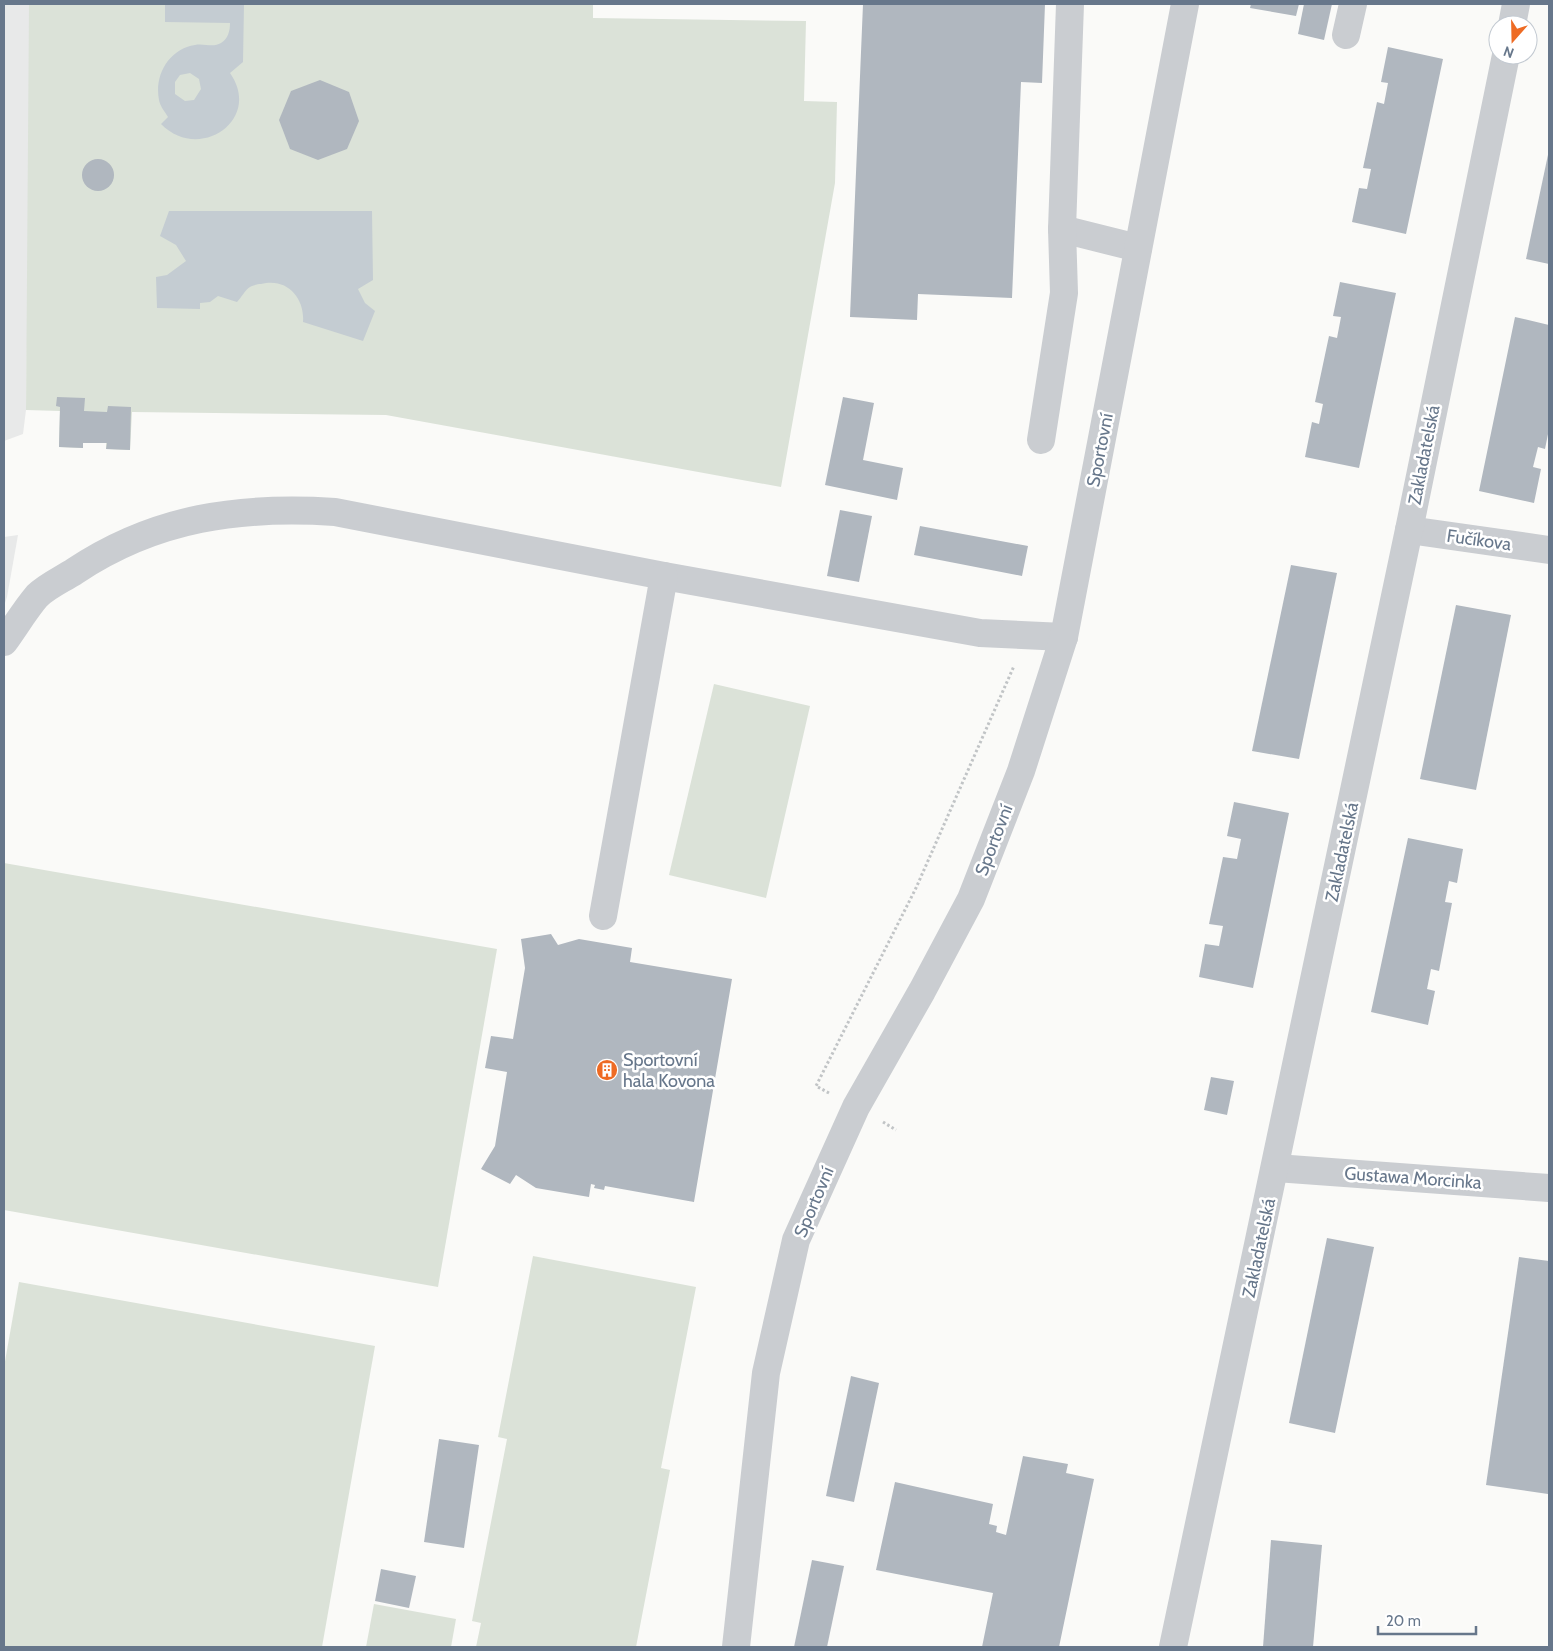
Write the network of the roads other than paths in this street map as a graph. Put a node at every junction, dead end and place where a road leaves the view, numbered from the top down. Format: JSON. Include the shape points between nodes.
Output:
{"nodes":[{"id":1,"x":1070,"y":4,"type":"edge"},
{"id":2,"x":1185,"y":4,"type":"edge"},
{"id":3,"x":1353,"y":4,"type":"edge"},
{"id":4,"x":1346,"y":36,"type":"dead end"},
{"id":5,"x":1504,"y":65,"type":"edge"},
{"id":6,"x":1062,"y":229,"type":"junction"},
{"id":7,"x":1138,"y":248,"type":"junction"},
{"id":8,"x":1041,"y":440,"type":"dead end"},
{"id":9,"x":1409,"y":530,"type":"junction"},
{"id":10,"x":1549,"y":550,"type":"edge"},
{"id":11,"x":664,"y":576,"type":"junction"},
{"id":12,"x":1064,"y":637,"type":"junction"},
{"id":13,"x":4,"y":642,"type":"edge"},
{"id":14,"x":603,"y":916,"type":"dead end"},
{"id":15,"x":1276,"y":1168,"type":"junction"},
{"id":16,"x":1549,"y":1188,"type":"edge"},
{"id":17,"x":736,"y":1647,"type":"edge"},
{"id":18,"x":1173,"y":1647,"type":"edge"}],
"edges":[{"from":1,"to":6,"type":"street"},
{"from":2,"to":7,"type":"street","name":"Sportovní"},
{"from":3,"to":4,"type":"street"},
{"from":5,"to":9,"type":"street","name":"Zakladatelská"},
{"from":6,"to":7,"type":"street"},
{"from":6,"to":8,"type":"street","via":[[1064,293]]},
{"from":7,"to":12,"type":"street","name":"Sportovní"},
{"from":9,"to":10,"type":"street","name":"Fučíkova"},
{"from":9,"to":15,"type":"street","name":"Zakladatelská"},
{"from":11,"to":12,"type":"street","via":[[980,633]]},
{"from":11,"to":13,"type":"street","via":[[335,512],[290,509],[242,512],[179,522],[106,550],[38,596]]},
{"from":11,"to":14,"type":"street"},
{"from":12,"to":17,"type":"street","name":"Sportovní","via":[[1021,772],[971,899],[856,1107],[796,1240],[768,1364]]},
{"from":15,"to":16,"type":"street","name":"Gustawa Morcinka"},
{"from":15,"to":18,"type":"street","name":"Zakladatelská"}]}
